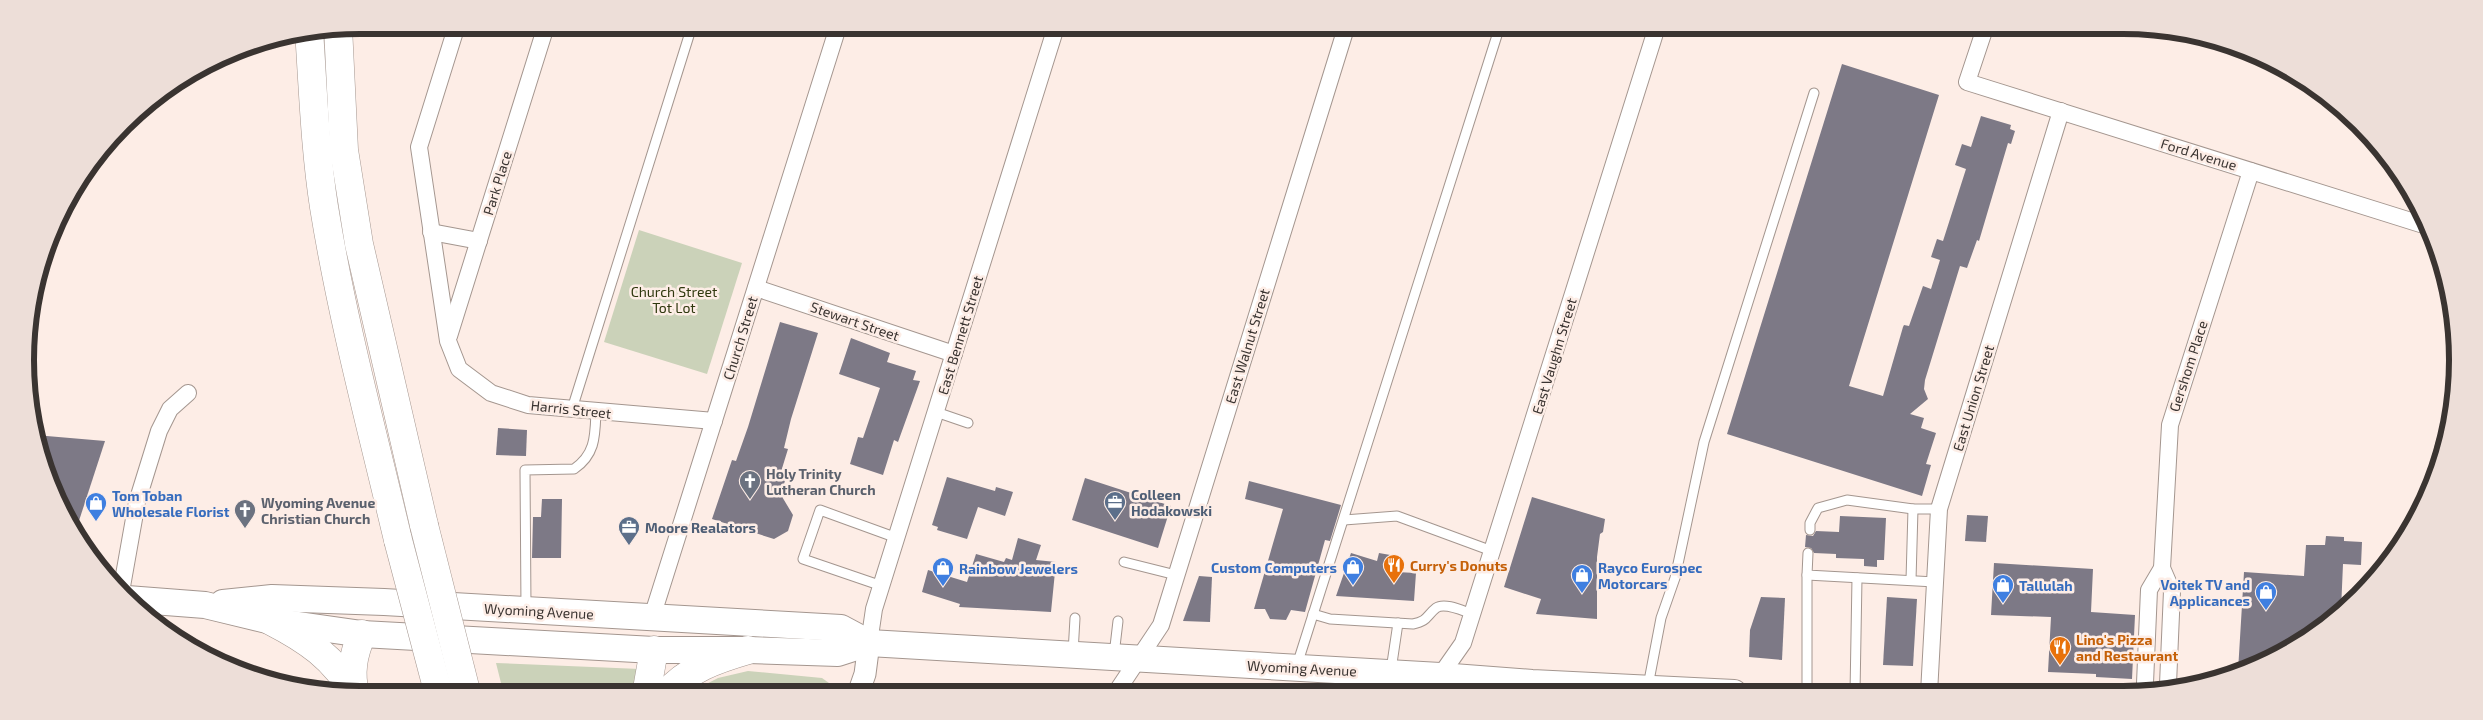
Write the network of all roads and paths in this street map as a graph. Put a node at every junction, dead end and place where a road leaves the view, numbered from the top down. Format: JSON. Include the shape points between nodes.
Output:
{"nodes":[{"id":1,"x":338,"y":34,"type":"edge"},
{"id":2,"x":454,"y":34,"type":"edge"},
{"id":3,"x":544,"y":34,"type":"edge"},
{"id":4,"x":689,"y":34,"type":"edge"},
{"id":5,"x":836,"y":34,"type":"edge"},
{"id":6,"x":1054,"y":34,"type":"edge"},
{"id":7,"x":1344,"y":34,"type":"edge"},
{"id":8,"x":1496,"y":34,"type":"edge"},
{"id":9,"x":1655,"y":34,"type":"edge"},
{"id":10,"x":1983,"y":34,"type":"edge"},
{"id":11,"x":309,"y":38,"type":"edge"},
{"id":12,"x":1814,"y":93,"type":"dead end"},
{"id":13,"x":2061,"y":112,"type":"junction"},
{"id":14,"x":2251,"y":171,"type":"junction"},
{"id":15,"x":2419,"y":224,"type":"edge"},
{"id":16,"x":431,"y":232,"type":"junction"},
{"id":17,"x":479,"y":242,"type":"junction"},
{"id":18,"x":756,"y":288,"type":"junction"},
{"id":19,"x":448,"y":341,"type":"junction"},
{"id":20,"x":954,"y":354,"type":"junction"},
{"id":21,"x":188,"y":394,"type":"dead end"},
{"id":22,"x":572,"y":409,"type":"junction"},
{"id":23,"x":596,"y":411,"type":"junction"},
{"id":24,"x":936,"y":412,"type":"junction"},
{"id":25,"x":714,"y":421,"type":"junction"},
{"id":26,"x":968,"y":423,"type":"dead end"},
{"id":27,"x":1913,"y":509,"type":"junction"},
{"id":28,"x":1939,"y":509,"type":"junction"},
{"id":29,"x":1344,"y":520,"type":"junction"},
{"id":30,"x":1810,"y":530,"type":"dead end"},
{"id":31,"x":897,"y":538,"type":"junction"},
{"id":32,"x":1492,"y":551,"type":"junction"},
{"id":33,"x":1808,"y":553,"type":"dead end"},
{"id":34,"x":1124,"y":562,"type":"dead end"},
{"id":35,"x":2162,"y":568,"type":"junction"},
{"id":36,"x":1176,"y":575,"type":"junction"},
{"id":37,"x":1808,"y":575,"type":"junction"},
{"id":38,"x":1857,"y":578,"type":"junction"},
{"id":39,"x":1911,"y":580,"type":"junction"},
{"id":40,"x":1935,"y":582,"type":"junction"},
{"id":41,"x":122,"y":584,"type":"edge"},
{"id":42,"x":882,"y":586,"type":"junction"},
{"id":43,"x":139,"y":600,"type":"edge"},
{"id":44,"x":384,"y":602,"type":"junction"},
{"id":45,"x":205,"y":605,"type":"junction"},
{"id":46,"x":526,"y":610,"type":"junction"},
{"id":47,"x":1313,"y":614,"type":"junction"},
{"id":48,"x":1472,"y":614,"type":"junction"},
{"id":49,"x":652,"y":617,"type":"junction"},
{"id":50,"x":1075,"y":618,"type":"dead end"},
{"id":51,"x":271,"y":621,"type":"junction"},
{"id":52,"x":1118,"y":621,"type":"dead end"},
{"id":53,"x":1398,"y":623,"type":"junction"},
{"id":54,"x":362,"y":634,"type":"junction"},
{"id":55,"x":869,"y":643,"type":"junction"},
{"id":56,"x":654,"y":650,"type":"junction"},
{"id":57,"x":748,"y":650,"type":"junction"},
{"id":58,"x":1072,"y":654,"type":"junction"},
{"id":59,"x":1126,"y":658,"type":"junction"},
{"id":60,"x":1296,"y":668,"type":"junction"},
{"id":61,"x":1390,"y":673,"type":"junction"},
{"id":62,"x":2168,"y":683,"type":"edge"},
{"id":63,"x":1434,"y":685,"type":"edge"},
{"id":64,"x":349,"y":686,"type":"edge"},
{"id":65,"x":353,"y":686,"type":"edge"},
{"id":66,"x":437,"y":686,"type":"edge"},
{"id":67,"x":465,"y":686,"type":"edge"},
{"id":68,"x":647,"y":686,"type":"edge"},
{"id":69,"x":674,"y":686,"type":"edge"},
{"id":70,"x":860,"y":686,"type":"edge"},
{"id":71,"x":1117,"y":686,"type":"edge"},
{"id":72,"x":1467,"y":686,"type":"edge"},
{"id":73,"x":1648,"y":686,"type":"edge"},
{"id":74,"x":1807,"y":686,"type":"edge"},
{"id":75,"x":1855,"y":686,"type":"edge"},
{"id":76,"x":1929,"y":686,"type":"edge"},
{"id":77,"x":2146,"y":686,"type":"edge"}],
"edges":[{"from":1,"to":67,"type":"highway","bridge":true,"via":[[344,150],[359,244]]},
{"from":2,"to":16,"type":"street","name":"Harris Street","via":[[420,147]]},
{"from":3,"to":17,"type":"street","name":"Park Place"},
{"from":4,"to":22,"type":"lane"},
{"from":5,"to":18,"type":"street","name":"Church Street"},
{"from":6,"to":20,"type":"street","name":"East Bennett Street"},
{"from":7,"to":36,"type":"street","name":"East Walnut Street"},
{"from":8,"to":29,"type":"lane"},
{"from":9,"to":32,"type":"street","name":"East Vaughn Street"},
{"from":10,"to":13,"type":"street","name":"Ford Avenue","via":[[1967,82]]},
{"from":11,"to":66,"type":"highway","bridge":true,"via":[[314,124],[324,207],[342,303]]},
{"from":12,"to":73,"type":"lane","via":[[1704,442],[1675,578],[1661,618]]},
{"from":13,"to":14,"type":"street","name":"Ford Avenue"},
{"from":13,"to":28,"type":"street","name":"East Union Street"},
{"from":14,"to":15,"type":"street","name":"Ford Avenue"},
{"from":14,"to":35,"type":"street","name":"Gershom Place","via":[[2172,415]]},
{"from":16,"to":17,"type":"street"},
{"from":16,"to":19,"type":"street","name":"Harris Street"},
{"from":17,"to":19,"type":"street","name":"Park Place"},
{"from":18,"to":20,"type":"street","name":"Stewart Street"},
{"from":18,"to":25,"type":"street","name":"Church Street"},
{"from":19,"to":22,"type":"street","name":"Harris Street","via":[[458,369],[491,392],[528,406]]},
{"from":20,"to":24,"type":"street","name":"East Bennett Street"},
{"from":21,"to":41,"type":"street","via":[[170,409],[158,431],[137,502]]},
{"from":22,"to":23,"type":"street","name":"Harris Street"},
{"from":23,"to":25,"type":"street","name":"Harris Street"},
{"from":23,"to":46,"type":"lane","via":[[594,444],[580,465],[574,469],[525,470]]},
{"from":24,"to":26,"type":"lane"},
{"from":24,"to":31,"type":"street","name":"East Bennett Street"},
{"from":25,"to":49,"type":"street","name":"Church Street"},
{"from":27,"to":28,"type":"lane"},
{"from":27,"to":30,"type":"lane","via":[[1847,500],[1818,508]]},
{"from":27,"to":39,"type":"lane"},
{"from":28,"to":40,"type":"street","name":"East Union Street"},
{"from":29,"to":32,"type":"lane","via":[[1397,516]]},
{"from":29,"to":47,"type":"lane"},
{"from":31,"to":42,"type":"street","name":"East Bennett Street"},
{"from":31,"to":42,"type":"lane","via":[[820,510],[803,559]]},
{"from":32,"to":48,"type":"street","name":"East Vaughn Street"},
{"from":33,"to":37,"type":"lane"},
{"from":34,"to":36,"type":"lane"},
{"from":35,"to":62,"type":"street","name":"Gershom Place","via":[[2172,591]]},
{"from":35,"to":77,"type":"street","name":"Gershom Place","via":[[2150,590]]},
{"from":36,"to":59,"type":"street","name":"East Walnut Street","via":[[1161,625]]},
{"from":37,"to":38,"type":"lane"},
{"from":37,"to":74,"type":"lane"},
{"from":38,"to":39,"type":"lane"},
{"from":38,"to":75,"type":"lane"},
{"from":39,"to":40,"type":"lane"},
{"from":40,"to":76,"type":"street","name":"East Union Street"},
{"from":42,"to":55,"type":"street","name":"East Bennett Street","via":[[874,609]]},
{"from":43,"to":45,"type":"main road","name":"Wyoming Avenue"},
{"from":44,"to":45,"type":"main road","name":"Wyoming Avenue","via":[[272,598]]},
{"from":44,"to":46,"type":"main road","name":"Wyoming Avenue"},
{"from":44,"to":54,"type":"main road"},
{"from":45,"to":51,"type":"main road","name":"Wyoming Avenue"},
{"from":46,"to":49,"type":"main road","name":"Wyoming Avenue"},
{"from":47,"to":53,"type":"lane"},
{"from":47,"to":60,"type":"lane"},
{"from":48,"to":53,"type":"lane","via":[[1446,606],[1437,607],[1424,622]]},
{"from":48,"to":63,"type":"street","name":"East Vaughn Street","via":[[1463,643]]},
{"from":49,"to":55,"type":"main road","name":"Wyoming Avenue","via":[[841,628]]},
{"from":49,"to":56,"type":"main road","name":"Church Street"},
{"from":50,"to":58,"type":"lane"},
{"from":51,"to":54,"type":"main road","name":"Wyoming Avenue"},
{"from":51,"to":64,"type":"highway","via":[[300,636],[324,654]]},
{"from":52,"to":59,"type":"lane"},
{"from":53,"to":61,"type":"lane"},
{"from":54,"to":56,"type":"main road","name":"Wyoming Avenue"},
{"from":54,"to":65,"type":"highway","via":[[353,659]]},
{"from":55,"to":57,"type":"main road","name":"Wyoming Avenue","via":[[838,654]]},
{"from":55,"to":58,"type":"main road","name":"Wyoming Avenue"},
{"from":55,"to":70,"type":"street"},
{"from":56,"to":57,"type":"main road","name":"Wyoming Avenue"},
{"from":56,"to":68,"type":"highway"},
{"from":57,"to":69,"type":"highway","via":[[702,665]]},
{"from":58,"to":59,"type":"main road","name":"Wyoming Avenue"},
{"from":59,"to":60,"type":"main road","name":"Wyoming Avenue"},
{"from":59,"to":71,"type":"street","name":"East Walnut Street"},
{"from":60,"to":61,"type":"main road","name":"Wyoming Avenue"},
{"from":61,"to":63,"type":"main road","name":"Wyoming Avenue"},
{"from":63,"to":72,"type":"main road","name":"Wyoming Avenue"}]}
